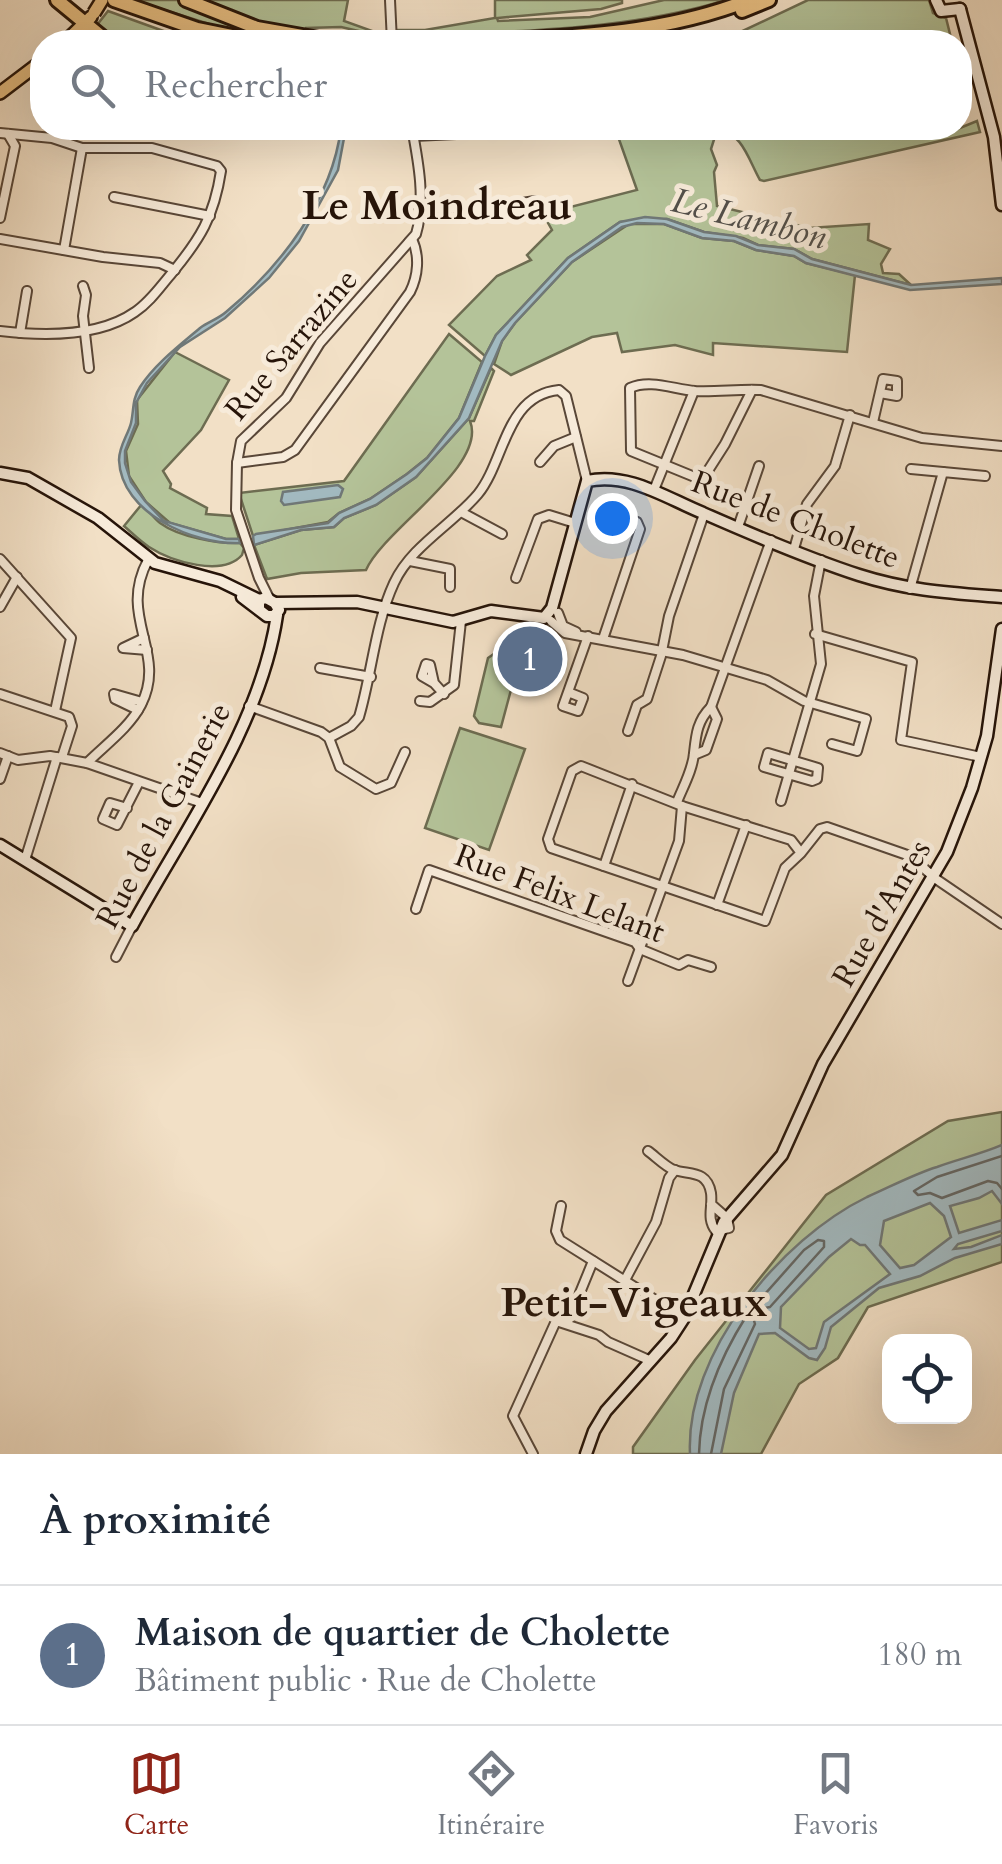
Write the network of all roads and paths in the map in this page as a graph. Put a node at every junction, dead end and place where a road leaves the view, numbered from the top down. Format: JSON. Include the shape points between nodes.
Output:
{"nodes":[{"id":1,"x":57,"y":0,"type":"edge"},
{"id":2,"x":102,"y":0,"type":"edge"},
{"id":3,"x":114,"y":0,"type":"edge"},
{"id":4,"x":186,"y":0,"type":"edge"},
{"id":5,"x":390,"y":0,"type":"edge"},
{"id":6,"x":750,"y":0,"type":"edge"},
{"id":7,"x":769,"y":0,"type":"edge"},
{"id":8,"x":936,"y":0,"type":"edge"},
{"id":9,"x":959,"y":3,"type":"edge"},
{"id":10,"x":93,"y":7,"type":"edge"},
{"id":11,"x":74,"y":30,"type":"edge"},
{"id":12,"x":80,"y":30,"type":"edge"},
{"id":13,"x":174,"y":30,"type":"edge"},
{"id":14,"x":196,"y":30,"type":"edge"},
{"id":15,"x":268,"y":30,"type":"edge"},
{"id":16,"x":392,"y":30,"type":"edge"},
{"id":17,"x":605,"y":30,"type":"edge"},
{"id":18,"x":664,"y":30,"type":"edge"},
{"id":19,"x":969,"y":30,"type":"edge"},
{"id":20,"x":972,"y":42,"type":"edge"},
{"id":21,"x":30,"y":71,"type":"edge"},
{"id":22,"x":0,"y":90,"type":"edge"},
{"id":23,"x":4,"y":134,"type":"edge"},
{"id":24,"x":30,"y":136,"type":"edge"},
{"id":25,"x":58,"y":140,"type":"edge"},
{"id":26,"x":414,"y":140,"type":"edge"},
{"id":27,"x":82,"y":148,"type":"junction"},
{"id":28,"x":114,"y":196,"type":"dead end"},
{"id":29,"x":535,"y":202,"type":"dead end"},
{"id":30,"x":1002,"y":205,"type":"edge"},
{"id":31,"x":419,"y":208,"type":"junction"},
{"id":32,"x":210,"y":216,"type":"junction"},
{"id":33,"x":0,"y":218,"type":"edge"},
{"id":34,"x":0,"y":239,"type":"edge"},
{"id":35,"x":407,"y":243,"type":"junction"},
{"id":36,"x":64,"y":250,"type":"junction"},
{"id":37,"x":174,"y":270,"type":"junction"},
{"id":38,"x":83,"y":286,"type":"dead end"},
{"id":39,"x":26,"y":291,"type":"dead end"},
{"id":40,"x":85,"y":330,"type":"junction"},
{"id":41,"x":0,"y":331,"type":"edge"},
{"id":42,"x":20,"y":334,"type":"junction"},
{"id":43,"x":90,"y":368,"type":"dead end"},
{"id":44,"x":694,"y":390,"type":"junction"},
{"id":45,"x":752,"y":390,"type":"junction"},
{"id":46,"x":880,"y":392,"type":"dead end"},
{"id":47,"x":850,"y":416,"type":"junction"},
{"id":48,"x":873,"y":422,"type":"junction"},
{"id":49,"x":576,"y":437,"type":"junction"},
{"id":50,"x":1002,"y":446,"type":"edge"},
{"id":51,"x":540,"y":462,"type":"dead end"},
{"id":52,"x":237,"y":463,"type":"junction"},
{"id":53,"x":664,"y":464,"type":"junction"},
{"id":54,"x":758,"y":466,"type":"dead end"},
{"id":55,"x":911,"y":469,"type":"dead end"},
{"id":56,"x":943,"y":472,"type":"junction"},
{"id":57,"x":0,"y":473,"type":"edge"},
{"id":58,"x":985,"y":476,"type":"dead end"},
{"id":59,"x":588,"y":481,"type":"junction"},
{"id":60,"x":654,"y":490,"type":"junction"},
{"id":61,"x":584,"y":494,"type":"junction"},
{"id":62,"x":606,"y":511,"type":"dead end"},
{"id":63,"x":461,"y":512,"type":"junction"},
{"id":64,"x":704,"y":514,"type":"junction"},
{"id":65,"x":575,"y":522,"type":"junction"},
{"id":66,"x":738,"y":527,"type":"junction"},
{"id":67,"x":502,"y":534,"type":"dead end"},
{"id":68,"x":771,"y":540,"type":"junction"},
{"id":69,"x":794,"y":549,"type":"junction"},
{"id":70,"x":0,"y":558,"type":"edge"},
{"id":71,"x":148,"y":560,"type":"junction"},
{"id":72,"x":821,"y":560,"type":"junction"},
{"id":73,"x":410,"y":561,"type":"junction"},
{"id":74,"x":17,"y":577,"type":"junction"},
{"id":75,"x":516,"y":578,"type":"dead end"},
{"id":76,"x":450,"y":587,"type":"dead end"},
{"id":77,"x":910,"y":589,"type":"junction"},
{"id":78,"x":1002,"y":597,"type":"edge"},
{"id":79,"x":268,"y":606,"type":"junction"},
{"id":80,"x":0,"y":607,"type":"edge"},
{"id":81,"x":386,"y":607,"type":"junction"},
{"id":82,"x":553,"y":618,"type":"junction"},
{"id":83,"x":461,"y":621,"type":"junction"},
{"id":84,"x":1002,"y":629,"type":"edge"},
{"id":85,"x":815,"y":634,"type":"junction"},
{"id":86,"x":584,"y":635,"type":"junction"},
{"id":87,"x":144,"y":638,"type":"junction"},
{"id":88,"x":603,"y":639,"type":"junction"},
{"id":89,"x":147,"y":650,"type":"junction"},
{"id":90,"x":662,"y":651,"type":"junction"},
{"id":91,"x":726,"y":667,"type":"junction"},
{"id":92,"x":320,"y":668,"type":"dead end"},
{"id":93,"x":371,"y":677,"type":"junction"},
{"id":94,"x":434,"y":683,"type":"dead end"},
{"id":95,"x":999,"y":686,"type":"edge"},
{"id":96,"x":568,"y":692,"type":"dead end"},
{"id":97,"x":0,"y":694,"type":"edge"},
{"id":98,"x":444,"y":694,"type":"junction"},
{"id":99,"x":420,"y":701,"type":"dead end"},
{"id":100,"x":810,"y":702,"type":"junction"},
{"id":101,"x":250,"y":706,"type":"junction"},
{"id":102,"x":712,"y":707,"type":"junction"},
{"id":103,"x":56,"y":711,"type":"junction"},
{"id":104,"x":628,"y":730,"type":"dead end"},
{"id":105,"x":329,"y":738,"type":"junction"},
{"id":106,"x":832,"y":744,"type":"dead end"},
{"id":107,"x":405,"y":752,"type":"dead end"},
{"id":108,"x":4,"y":754,"type":"edge"},
{"id":109,"x":694,"y":755,"type":"junction"},
{"id":110,"x":59,"y":757,"type":"junction"},
{"id":111,"x":981,"y":757,"type":"junction"},
{"id":112,"x":790,"y":760,"type":"junction"},
{"id":113,"x":87,"y":762,"type":"junction"},
{"id":114,"x":787,"y":773,"type":"junction"},
{"id":115,"x":0,"y":778,"type":"edge"},
{"id":116,"x":139,"y":782,"type":"junction"},
{"id":117,"x":632,"y":784,"type":"junction"},
{"id":118,"x":781,"y":801,"type":"dead end"},
{"id":119,"x":202,"y":802,"type":"junction"},
{"id":120,"x":680,"y":804,"type":"junction"},
{"id":121,"x":127,"y":808,"type":"dead end"},
{"id":122,"x":746,"y":825,"type":"junction"},
{"id":123,"x":0,"y":844,"type":"edge"},
{"id":124,"x":801,"y":853,"type":"junction"},
{"id":125,"x":25,"y":860,"type":"junction"},
{"id":126,"x":604,"y":866,"type":"junction"},
{"id":127,"x":934,"y":877,"type":"junction"},
{"id":128,"x":663,"y":886,"type":"junction"},
{"id":129,"x":717,"y":904,"type":"junction"},
{"id":130,"x":416,"y":909,"type":"dead end"},
{"id":131,"x":1002,"y":924,"type":"edge"},
{"id":132,"x":132,"y":926,"type":"junction"},
{"id":133,"x":640,"y":949,"type":"junction"},
{"id":134,"x":116,"y":958,"type":"dead end"},
{"id":135,"x":711,"y":967,"type":"dead end"},
{"id":136,"x":628,"y":981,"type":"dead end"},
{"id":137,"x":648,"y":1151,"type":"dead end"},
{"id":138,"x":675,"y":1170,"type":"junction"},
{"id":139,"x":711,"y":1204,"type":"junction"},
{"id":140,"x":560,"y":1206,"type":"dead end"},
{"id":141,"x":725,"y":1226,"type":"junction"},
{"id":142,"x":593,"y":1261,"type":"junction"},
{"id":143,"x":625,"y":1280,"type":"junction"},
{"id":144,"x":684,"y":1318,"type":"junction"},
{"id":145,"x":568,"y":1322,"type":"junction"},
{"id":146,"x":651,"y":1361,"type":"junction"},
{"id":147,"x":534,"y":1454,"type":"edge"},
{"id":148,"x":586,"y":1454,"type":"edge"}],
"edges":[{"from":1,"to":11,"type":"highway"},
{"from":2,"to":10,"type":"main road","bridge":true},
{"from":3,"to":14,"type":"highway"},
{"from":4,"to":15,"type":"highway"},
{"from":5,"to":16,"type":"street"},
{"from":6,"to":17,"type":"highway","via":[[658,25]]},
{"from":7,"to":18,"type":"highway"},
{"from":8,"to":9,"type":"street","via":[[941,12]]},
{"from":9,"to":19,"type":"street"},
{"from":10,"to":12,"type":"main road"},
{"from":10,"to":13,"type":"highway"},
{"from":20,"to":30,"type":"street"},
{"from":21,"to":22,"type":"main road"},
{"from":23,"to":24,"type":"street"},
{"from":23,"to":33,"type":"street","via":[[14,146]]},
{"from":25,"to":27,"type":"street"},
{"from":26,"to":31,"type":"street","name":"Rue Sarrazine"},
{"from":27,"to":32,"type":"street","via":[[152,148],[221,169]]},
{"from":27,"to":36,"type":"street"},
{"from":28,"to":32,"type":"street"},
{"from":29,"to":31,"type":"street","via":[[480,210]]},
{"from":31,"to":35,"type":"street","name":"Rue Sarrazine"},
{"from":32,"to":37,"type":"street"},
{"from":34,"to":36,"type":"street"},
{"from":35,"to":52,"type":"street","name":"Rue Sarrazine","via":[[320,342],[286,398],[241,440]]},
{"from":35,"to":52,"type":"street","via":[[417,278],[410,292],[295,450]]},
{"from":36,"to":37,"type":"street"},
{"from":37,"to":40,"type":"street","via":[[130,316]]},
{"from":38,"to":40,"type":"street"},
{"from":39,"to":42,"type":"street"},
{"from":40,"to":42,"type":"street"},
{"from":40,"to":43,"type":"street"},
{"from":41,"to":42,"type":"street"},
{"from":44,"to":45,"type":"street"},
{"from":44,"to":53,"type":"street"},
{"from":44,"to":53,"type":"street","via":[[630,388],[631,451]]},
{"from":45,"to":47,"type":"street"},
{"from":45,"to":53,"type":"street","via":[[706,478]]},
{"from":46,"to":48,"type":"street"},
{"from":47,"to":48,"type":"street"},
{"from":47,"to":69,"type":"street","via":[[835,466],[807,504]]},
{"from":48,"to":50,"type":"street","via":[[922,438]]},
{"from":49,"to":51,"type":"street","via":[[554,446]]},
{"from":49,"to":59,"type":"street"},
{"from":49,"to":63,"type":"street","via":[[563,392],[540,396],[512,422],[490,476]]},
{"from":52,"to":79,"type":"street","name":"Rue Sarrazine","via":[[236,510]]},
{"from":53,"to":60,"type":"street"},
{"from":54,"to":66,"type":"street"},
{"from":55,"to":56,"type":"street"},
{"from":56,"to":58,"type":"street"},
{"from":56,"to":77,"type":"street"},
{"from":57,"to":71,"type":"street","via":[[28,478],[98,518]]},
{"from":59,"to":60,"type":"street","name":"Rue de Cholette"},
{"from":59,"to":61,"type":"street"},
{"from":60,"to":64,"type":"street","name":"Rue de Cholette"},
{"from":61,"to":65,"type":"street"},
{"from":61,"to":82,"type":"street"},
{"from":62,"to":88,"type":"street","via":[[640,529]]},
{"from":63,"to":67,"type":"street"},
{"from":63,"to":73,"type":"street"},
{"from":64,"to":66,"type":"street","name":"Rue de Cholette"},
{"from":64,"to":90,"type":"street"},
{"from":65,"to":75,"type":"street","via":[[538,519]]},
{"from":65,"to":82,"type":"street"},
{"from":66,"to":68,"type":"street","name":"Rue de Cholette"},
{"from":68,"to":69,"type":"street","name":"Rue de Cholette"},
{"from":68,"to":91,"type":"street"},
{"from":69,"to":72,"type":"street","name":"Rue de Cholette"},
{"from":70,"to":74,"type":"street"},
{"from":71,"to":79,"type":"street","via":[[220,581]]},
{"from":71,"to":87,"type":"street","via":[[135,596]]},
{"from":72,"to":77,"type":"street","name":"Rue de Cholette"},
{"from":72,"to":85,"type":"street"},
{"from":73,"to":76,"type":"street","via":[[450,569]]},
{"from":73,"to":81,"type":"street"},
{"from":74,"to":80,"type":"street"},
{"from":74,"to":103,"type":"street","via":[[72,640]]},
{"from":77,"to":78,"type":"street","name":"Rue de Cholette"},
{"from":79,"to":81,"type":"street"},
{"from":79,"to":101,"type":"street","name":"Rue de la Gainerie","via":[[270,639]]},
{"from":81,"to":83,"type":"street"},
{"from":81,"to":93,"type":"street"},
{"from":82,"to":83,"type":"street","via":[[485,611]]},
{"from":82,"to":86,"type":"street","via":[[565,633]]},
{"from":83,"to":98,"type":"street","via":[[454,685]]},
{"from":84,"to":95,"type":"street","name":"Rue d'Antes"},
{"from":85,"to":100,"type":"street","via":[[821,664]]},
{"from":85,"to":111,"type":"street","via":[[912,662],[901,740]]},
{"from":86,"to":88,"type":"street"},
{"from":86,"to":96,"type":"street"},
{"from":87,"to":89,"type":"street"},
{"from":87,"to":89,"type":"street","via":[[123,648]]},
{"from":88,"to":90,"type":"street"},
{"from":89,"to":113,"type":"street","via":[[140,706]]},
{"from":90,"to":91,"type":"street"},
{"from":90,"to":104,"type":"street","via":[[647,699]]},
{"from":91,"to":100,"type":"street"},
{"from":91,"to":102,"type":"street"},
{"from":92,"to":93,"type":"street"},
{"from":93,"to":105,"type":"street","via":[[358,720]]},
{"from":94,"to":98,"type":"street"},
{"from":95,"to":111,"type":"street","name":"Rue d'Antes"},
{"from":97,"to":103,"type":"street"},
{"from":98,"to":99,"type":"street"},
{"from":100,"to":106,"type":"street","via":[[866,719],[857,751]]},
{"from":100,"to":112,"type":"street"},
{"from":101,"to":105,"type":"street"},
{"from":101,"to":119,"type":"street","name":"Rue de la Gainerie"},
{"from":102,"to":109,"type":"street","via":[[702,718]]},
{"from":102,"to":109,"type":"street","via":[[717,719],[706,750]]},
{"from":103,"to":110,"type":"street","via":[[72,723]]},
{"from":105,"to":107,"type":"street","via":[[340,766],[376,789],[391,783]]},
{"from":108,"to":110,"type":"street","via":[[22,760]]},
{"from":108,"to":115,"type":"street"},
{"from":109,"to":120,"type":"street"},
{"from":110,"to":113,"type":"street"},
{"from":110,"to":125,"type":"street"},
{"from":111,"to":127,"type":"street","name":"Rue d'Antes"},
{"from":112,"to":114,"type":"street"},
{"from":112,"to":114,"type":"street","via":[[768,753],[764,767]]},
{"from":112,"to":114,"type":"street","via":[[818,773],[812,781]]},
{"from":113,"to":116,"type":"street"},
{"from":114,"to":118,"type":"street"},
{"from":116,"to":119,"type":"street"},
{"from":116,"to":121,"type":"street"},
{"from":117,"to":120,"type":"street"},
{"from":117,"to":126,"type":"street"},
{"from":117,"to":126,"type":"street","via":[[581,766],[572,771],[548,844]]},
{"from":119,"to":132,"type":"street","name":"Rue de la Gainerie"},
{"from":120,"to":122,"type":"street"},
{"from":120,"to":128,"type":"street","via":[[679,842]]},
{"from":122,"to":124,"type":"street","via":[[790,840]]},
{"from":122,"to":129,"type":"street"},
{"from":123,"to":125,"type":"street"},
{"from":124,"to":127,"type":"street","via":[[827,827],[906,854]]},
{"from":124,"to":129,"type":"street","via":[[785,868],[765,922]]},
{"from":125,"to":132,"type":"street"},
{"from":126,"to":128,"type":"street"},
{"from":127,"to":131,"type":"street"},
{"from":127,"to":141,"type":"street","name":"Rue d'Antes","via":[[822,1064],[782,1155]]},
{"from":128,"to":129,"type":"street"},
{"from":128,"to":133,"type":"street"},
{"from":130,"to":133,"type":"street","name":"Rue Felix Lelant","via":[[429,870]]},
{"from":132,"to":134,"type":"street","name":"Rue de la Gainerie"},
{"from":133,"to":135,"type":"street","name":"Rue Felix Lelant","via":[[678,965],[688,960]]},
{"from":133,"to":136,"type":"street"},
{"from":137,"to":138,"type":"street"},
{"from":138,"to":139,"type":"street","via":[[700,1176]]},
{"from":138,"to":143,"type":"street"},
{"from":139,"to":141,"type":"street"},
{"from":139,"to":141,"type":"street","via":[[710,1222]]},
{"from":140,"to":142,"type":"street","via":[[558,1237]]},
{"from":141,"to":144,"type":"street","name":"Rue d'Antes"},
{"from":142,"to":143,"type":"street"},
{"from":142,"to":145,"type":"street"},
{"from":143,"to":144,"type":"street"},
{"from":144,"to":146,"type":"street","name":"Rue d'Antes"},
{"from":145,"to":146,"type":"street"},
{"from":145,"to":147,"type":"street","via":[[554,1322],[513,1414]]},
{"from":146,"to":148,"type":"street","name":"Rue d'Antes","via":[[606,1411]]}]}
